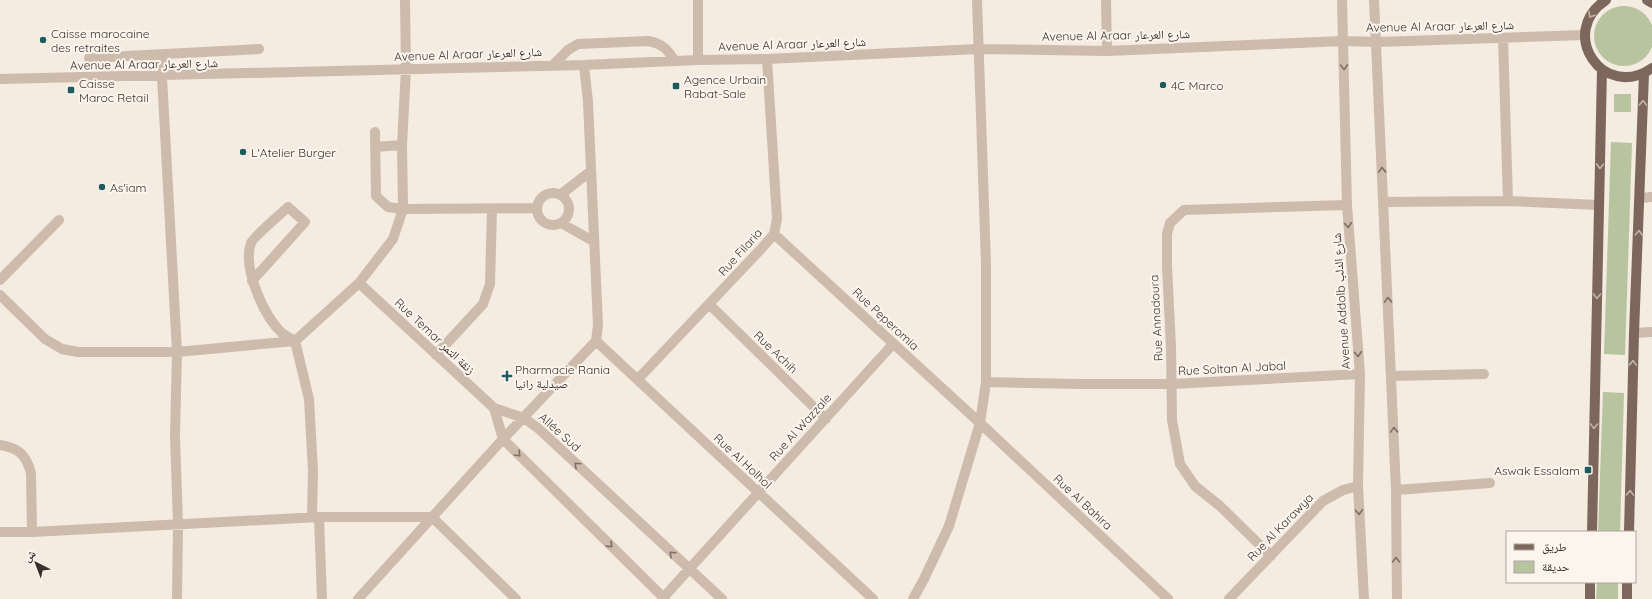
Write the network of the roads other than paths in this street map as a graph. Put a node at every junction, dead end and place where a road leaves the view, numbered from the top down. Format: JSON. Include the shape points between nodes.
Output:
{"nodes":[{"id":1,"x":405,"y":0,"type":"edge"},
{"id":2,"x":698,"y":0,"type":"edge"},
{"id":3,"x":977,"y":0,"type":"edge"},
{"id":4,"x":1106,"y":0,"type":"edge"},
{"id":5,"x":1342,"y":0,"type":"edge"},
{"id":6,"x":1374,"y":0,"type":"edge"},
{"id":7,"x":1606,"y":0,"type":"edge"},
{"id":8,"x":1647,"y":0,"type":"edge"},
{"id":9,"x":1652,"y":3,"type":"edge"},
{"id":10,"x":1585,"y":35,"type":"junction"},
{"id":11,"x":1503,"y":38,"type":"junction"},
{"id":12,"x":1344,"y":41,"type":"junction"},
{"id":13,"x":1377,"y":42,"type":"junction"},
{"id":14,"x":259,"y":49,"type":"dead end"},
{"id":15,"x":979,"y":49,"type":"junction"},
{"id":16,"x":1107,"y":51,"type":"junction"},
{"id":17,"x":165,"y":55,"type":"junction"},
{"id":18,"x":90,"y":58,"type":"dead end"},
{"id":19,"x":767,"y":59,"type":"junction"},
{"id":20,"x":698,"y":60,"type":"junction"},
{"id":21,"x":675,"y":62,"type":"junction"},
{"id":22,"x":553,"y":65,"type":"junction"},
{"id":23,"x":584,"y":65,"type":"junction"},
{"id":24,"x":406,"y":69,"type":"junction"},
{"id":25,"x":1602,"y":70,"type":"junction"},
{"id":26,"x":1648,"y":71,"type":"edge"},
{"id":27,"x":162,"y":76,"type":"junction"},
{"id":28,"x":0,"y":80,"type":"edge"},
{"id":29,"x":375,"y":132,"type":"dead end"},
{"id":30,"x":402,"y":145,"type":"junction"},
{"id":31,"x":375,"y":147,"type":"junction"},
{"id":32,"x":591,"y":171,"type":"junction"},
{"id":33,"x":560,"y":195,"type":"junction"},
{"id":34,"x":1640,"y":198,"type":"junction"},
{"id":35,"x":1652,"y":198,"type":"edge"},
{"id":36,"x":1383,"y":202,"type":"junction"},
{"id":37,"x":1508,"y":202,"type":"junction"},
{"id":38,"x":1347,"y":205,"type":"junction"},
{"id":39,"x":1599,"y":205,"type":"junction"},
{"id":40,"x":537,"y":208,"type":"junction"},
{"id":41,"x":403,"y":209,"type":"junction"},
{"id":42,"x":492,"y":209,"type":"junction"},
{"id":43,"x":59,"y":220,"type":"dead end"},
{"id":44,"x":561,"y":223,"type":"junction"},
{"id":45,"x":774,"y":234,"type":"junction"},
{"id":46,"x":593,"y":241,"type":"junction"},
{"id":47,"x":0,"y":280,"type":"edge"},
{"id":48,"x":252,"y":281,"type":"junction"},
{"id":49,"x":359,"y":283,"type":"junction"},
{"id":50,"x":0,"y":294,"type":"edge"},
{"id":51,"x":709,"y":304,"type":"junction"},
{"id":52,"x":1652,"y":332,"type":"edge"},
{"id":53,"x":1634,"y":333,"type":"junction"},
{"id":54,"x":295,"y":341,"type":"junction"},
{"id":55,"x":596,"y":342,"type":"junction"},
{"id":56,"x":893,"y":344,"type":"junction"},
{"id":57,"x":177,"y":352,"type":"junction"},
{"id":58,"x":436,"y":355,"type":"junction"},
{"id":59,"x":1360,"y":374,"type":"junction"},
{"id":60,"x":1484,"y":374,"type":"dead end"},
{"id":61,"x":1392,"y":376,"type":"junction"},
{"id":62,"x":638,"y":379,"type":"junction"},
{"id":63,"x":986,"y":382,"type":"junction"},
{"id":64,"x":1172,"y":384,"type":"junction"},
{"id":65,"x":494,"y":408,"type":"junction"},
{"id":66,"x":524,"y":418,"type":"junction"},
{"id":67,"x":826,"y":418,"type":"junction"},
{"id":68,"x":980,"y":423,"type":"junction"},
{"id":69,"x":503,"y":439,"type":"junction"},
{"id":70,"x":0,"y":445,"type":"edge"},
{"id":71,"x":1490,"y":483,"type":"dead end"},
{"id":72,"x":1358,"y":486,"type":"junction"},
{"id":73,"x":1396,"y":490,"type":"junction"},
{"id":74,"x":758,"y":493,"type":"junction"},
{"id":75,"x":316,"y":517,"type":"junction"},
{"id":76,"x":432,"y":517,"type":"junction"},
{"id":77,"x":178,"y":524,"type":"junction"},
{"id":78,"x":1592,"y":531,"type":"edge"},
{"id":79,"x":1629,"y":531,"type":"edge"},
{"id":80,"x":0,"y":532,"type":"edge"},
{"id":81,"x":32,"y":532,"type":"junction"},
{"id":82,"x":1271,"y":556,"type":"junction"},
{"id":83,"x":689,"y":569,"type":"junction"},
{"id":84,"x":1590,"y":583,"type":"edge"},
{"id":85,"x":1627,"y":583,"type":"edge"},
{"id":86,"x":363,"y":597,"type":"edge"},
{"id":87,"x":664,"y":598,"type":"edge"},
{"id":88,"x":177,"y":599,"type":"edge"},
{"id":89,"x":322,"y":599,"type":"edge"},
{"id":90,"x":516,"y":599,"type":"edge"},
{"id":91,"x":722,"y":599,"type":"edge"},
{"id":92,"x":873,"y":599,"type":"edge"},
{"id":93,"x":913,"y":599,"type":"edge"},
{"id":94,"x":1168,"y":599,"type":"edge"},
{"id":95,"x":1229,"y":599,"type":"edge"},
{"id":96,"x":1364,"y":599,"type":"edge"},
{"id":97,"x":1397,"y":599,"type":"edge"},
{"id":98,"x":1590,"y":599,"type":"edge"},
{"id":99,"x":1627,"y":599,"type":"edge"}],
"edges":[{"from":1,"to":24,"type":"street"},
{"from":2,"to":20,"type":"street"},
{"from":3,"to":15,"type":"street"},
{"from":4,"to":16,"type":"street"},
{"from":5,"to":12,"type":"street","name":"Avenue Addolb شارع الدلب"},
{"from":6,"to":13,"type":"street"},
{"from":7,"to":10,"type":"main road","one_way":true,"via":[[1592,13]]},
{"from":8,"to":9,"type":"main road"},
{"from":10,"to":11,"type":"street","name":"Avenue Al Araar شارع العرعار"},
{"from":10,"to":25,"type":"main road","via":[[1589,55]]},
{"from":11,"to":13,"type":"street","name":"Avenue Al Araar شارع العرعار"},
{"from":11,"to":37,"type":"street"},
{"from":12,"to":13,"type":"street","name":"Avenue Al Araar شارع العرعار"},
{"from":12,"to":16,"type":"street","name":"Avenue Al Araar شارع العرعار"},
{"from":12,"to":38,"type":"street","name":"Avenue Addolb شارع الدلب","one_way":true},
{"from":36,"to":13,"type":"street","one_way":true},
{"from":14,"to":17,"type":"street"},
{"from":15,"to":16,"type":"street","name":"Avenue Al Araar شارع العرعار"},
{"from":15,"to":19,"type":"street","name":"Avenue Al Araar شارع العرعار"},
{"from":15,"to":63,"type":"street","via":[[986,263]]},
{"from":17,"to":18,"type":"street"},
{"from":17,"to":27,"type":"street"},
{"from":19,"to":20,"type":"street","name":"Avenue Al Araar شارع العرعار"},
{"from":19,"to":45,"type":"street","name":"Rue Filaria","via":[[777,219]]},
{"from":20,"to":21,"type":"street","name":"Avenue Al Araar شارع العرعار"},
{"from":21,"to":22,"type":"street","via":[[668,50],[659,43],[648,40],[578,44]]},
{"from":21,"to":23,"type":"street","name":"Avenue Al Araar شارع العرعار"},
{"from":22,"to":23,"type":"street","name":"Avenue Al Araar شارع العرعار"},
{"from":22,"to":24,"type":"street","name":"Avenue Al Araar شارع العرعار"},
{"from":23,"to":32,"type":"street"},
{"from":24,"to":27,"type":"street","name":"Avenue Al Araar شارع العرعار"},
{"from":24,"to":30,"type":"street"},
{"from":25,"to":26,"type":"main road","via":[[1622,78],[1634,77]]},
{"from":25,"to":39,"type":"main road","one_way":true},
{"from":34,"to":26,"type":"main road","one_way":true},
{"from":27,"to":28,"type":"street","name":"Avenue Al Araar شارع العرعار"},
{"from":27,"to":57,"type":"street"},
{"from":29,"to":31,"type":"street"},
{"from":30,"to":31,"type":"street"},
{"from":30,"to":41,"type":"street"},
{"from":31,"to":41,"type":"street","via":[[376,196],[388,206]]},
{"from":32,"to":33,"type":"street"},
{"from":32,"to":46,"type":"street"},
{"from":33,"to":40,"type":"street","via":[[545,196]]},
{"from":33,"to":44,"type":"street","via":[[568,203],[569,209]]},
{"from":34,"to":35,"type":"street"},
{"from":53,"to":34,"type":"main road","one_way":true},
{"from":36,"to":37,"type":"street"},
{"from":61,"to":36,"type":"street","one_way":true},
{"from":37,"to":39,"type":"street"},
{"from":38,"to":59,"type":"street","name":"Avenue Addolb شارع الدلب","one_way":true},
{"from":38,"to":64,"type":"street","name":"Rue Annadoura","via":[[1184,210],[1179,213],[1170,223],[1167,234],[1166,266]]},
{"from":39,"to":78,"type":"main road","one_way":true},
{"from":40,"to":42,"type":"street"},
{"from":40,"to":44,"type":"street","via":[[539,218],[546,224]]},
{"from":41,"to":42,"type":"street"},
{"from":41,"to":49,"type":"street","via":[[393,239]]},
{"from":42,"to":58,"type":"street","via":[[488,294],[483,304]]},
{"from":43,"to":47,"type":"street"},
{"from":44,"to":46,"type":"street"},
{"from":45,"to":51,"type":"street","name":"Rue Filaria"},
{"from":45,"to":56,"type":"street","name":"Rue Peperomia"},
{"from":46,"to":55,"type":"street","via":[[598,325]]},
{"from":48,"to":48,"type":"street","via":[[248,261],[251,242],[288,207],[305,222]]},
{"from":48,"to":54,"type":"street","via":[[282,332]]},
{"from":49,"to":54,"type":"street"},
{"from":49,"to":58,"type":"street","name":"Rue Temar زنقة التمر"},
{"from":50,"to":57,"type":"street","via":[[45,339],[62,349],[78,352]]},
{"from":51,"to":62,"type":"street","name":"Rue Filaria"},
{"from":51,"to":67,"type":"street","name":"Rue Achih"},
{"from":52,"to":53,"type":"street"},
{"from":79,"to":53,"type":"main road","one_way":true},
{"from":54,"to":57,"type":"street"},
{"from":54,"to":75,"type":"street","via":[[309,399]]},
{"from":55,"to":62,"type":"street","name":"Rue Al Holhol"},
{"from":55,"to":66,"type":"street"},
{"from":56,"to":67,"type":"street","name":"Rue Al Wazzale"},
{"from":56,"to":68,"type":"street","name":"Rue Peperomia"},
{"from":57,"to":77,"type":"street","via":[[175,436]]},
{"from":58,"to":65,"type":"street","name":"Rue Temar زنقة التمر"},
{"from":59,"to":64,"type":"street","name":"Rue Soltan Al Jabal"},
{"from":59,"to":72,"type":"street","name":"Avenue Addolb شارع الدلب"},
{"from":60,"to":61,"type":"street"},
{"from":73,"to":61,"type":"street","one_way":true},
{"from":62,"to":74,"type":"street","name":"Rue Al Holhol"},
{"from":63,"to":64,"type":"street","name":"Rue Soltan Al Jabal"},
{"from":63,"to":68,"type":"street"},
{"from":64,"to":82,"type":"street","name":"Rue Annadoura","via":[[1172,420],[1180,464],[1196,486]]},
{"from":65,"to":66,"type":"street","name":"Allée Sud"},
{"from":65,"to":69,"type":"street"},
{"from":66,"to":69,"type":"street"},
{"from":83,"to":66,"type":"street","name":"Allée Sud","one_way":true,"via":[[539,429]]},
{"from":67,"to":74,"type":"street","name":"Rue Al Wazzale"},
{"from":68,"to":93,"type":"street","via":[[949,526]]},
{"from":68,"to":94,"type":"street","name":"Rue Al Bahira"},
{"from":69,"to":76,"type":"street"},
{"from":69,"to":87,"type":"street","one_way":true},
{"from":70,"to":81,"type":"street","via":[[13,448],[23,455],[29,465]]},
{"from":71,"to":73,"type":"street"},
{"from":72,"to":82,"type":"street","name":"Rue Al Karawya","via":[[1343,490],[1323,501]]},
{"from":72,"to":96,"type":"street","name":"Avenue Addolb شارع الدلب","one_way":true},
{"from":97,"to":73,"type":"street","one_way":true},
{"from":74,"to":83,"type":"street","name":"Rue Al Wazzale"},
{"from":74,"to":92,"type":"street","name":"Rue Al Holhol"},
{"from":75,"to":76,"type":"street"},
{"from":75,"to":77,"type":"street"},
{"from":75,"to":89,"type":"street"},
{"from":76,"to":86,"type":"street"},
{"from":76,"to":90,"type":"street"},
{"from":77,"to":81,"type":"street"},
{"from":77,"to":88,"type":"street"},
{"from":80,"to":81,"type":"street"},
{"from":82,"to":95,"type":"street","name":"Rue Al Karawya"},
{"from":83,"to":87,"type":"street","name":"Rue Al Wazzale"},
{"from":83,"to":91,"type":"street","name":"Allée Sud"},
{"from":84,"to":98,"type":"main road"},
{"from":85,"to":99,"type":"main road"}]}
